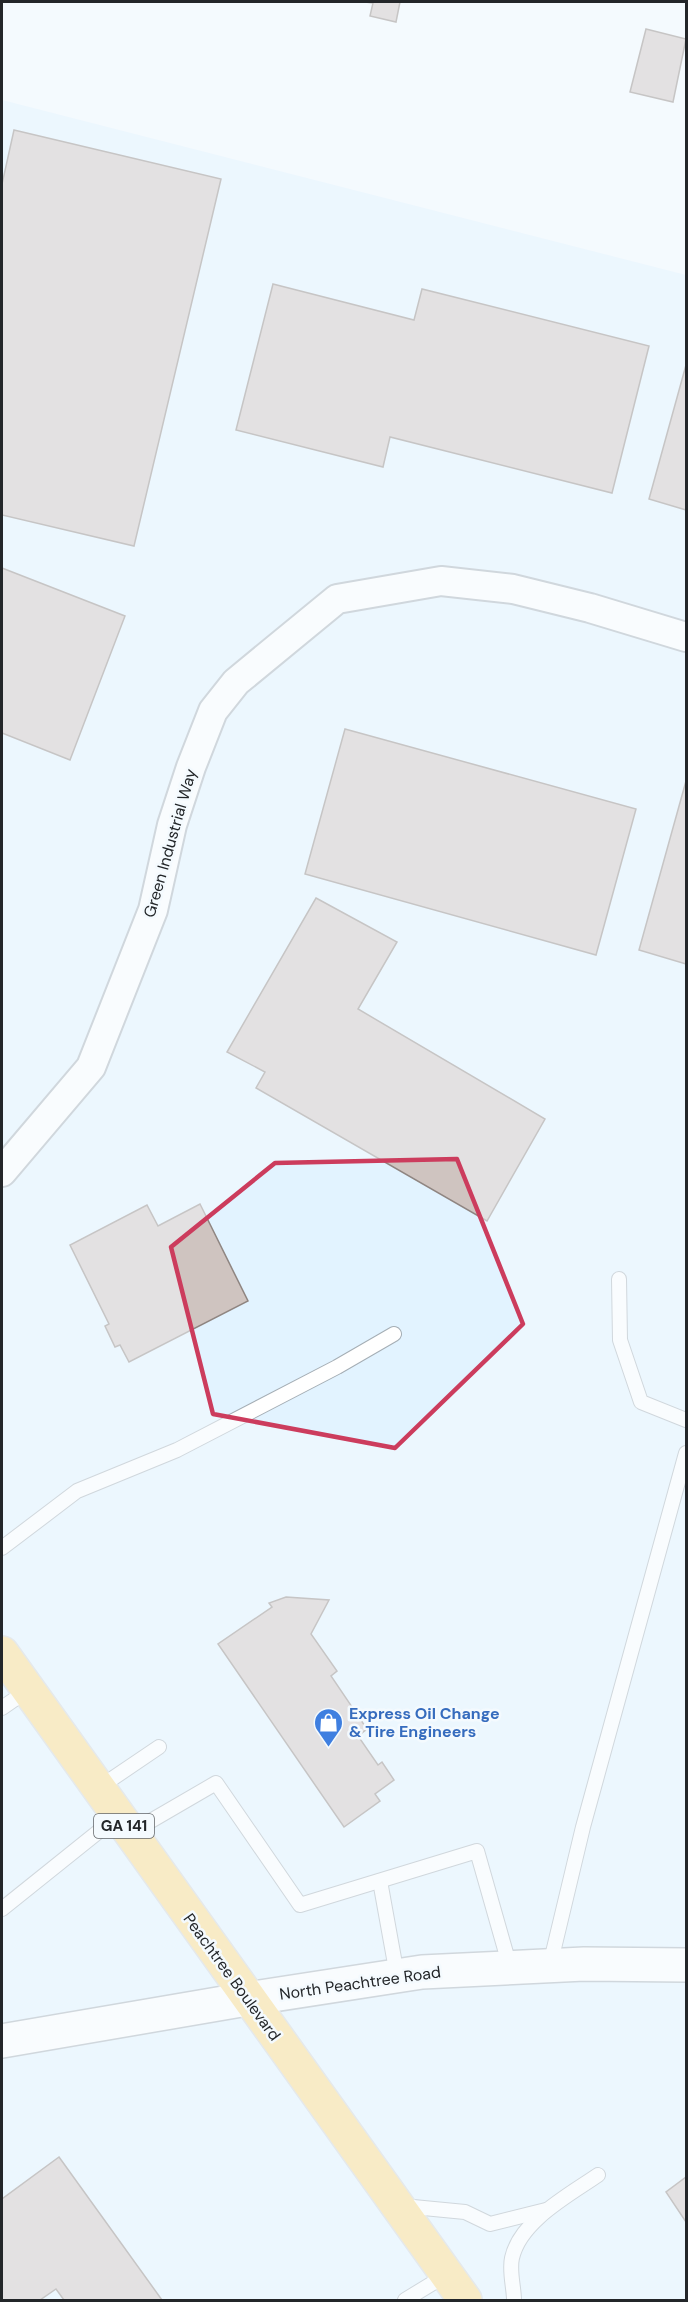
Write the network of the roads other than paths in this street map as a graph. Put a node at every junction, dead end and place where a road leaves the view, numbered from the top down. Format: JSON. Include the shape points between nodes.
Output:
{"nodes":[{"id":1,"x":687,"y":637,"type":"edge"},
{"id":2,"x":2,"y":1172,"type":"edge"},
{"id":3,"x":619,"y":1278,"type":"dead end"},
{"id":4,"x":394,"y":1334,"type":"dead end"},
{"id":5,"x":687,"y":1420,"type":"edge"},
{"id":6,"x":687,"y":1453,"type":"edge"},
{"id":7,"x":2,"y":1548,"type":"edge"},
{"id":8,"x":2,"y":1653,"type":"edge"},
{"id":9,"x":28,"y":1690,"type":"junction"},
{"id":10,"x":2,"y":1708,"type":"edge"},
{"id":11,"x":159,"y":1747,"type":"dead end"},
{"id":12,"x":97,"y":1789,"type":"junction"},
{"id":13,"x":124,"y":1825,"type":"junction"},
{"id":14,"x":380,"y":1881,"type":"junction"},
{"id":15,"x":2,"y":1908,"type":"edge"},
{"id":16,"x":550,"y":1965,"type":"junction"},
{"id":17,"x":687,"y":1965,"type":"edge"},
{"id":18,"x":510,"y":1967,"type":"junction"},
{"id":19,"x":397,"y":1976,"type":"junction"},
{"id":20,"x":247,"y":1999,"type":"junction"},
{"id":21,"x":2,"y":2041,"type":"edge"},
{"id":22,"x":598,"y":2175,"type":"dead end"},
{"id":23,"x":398,"y":2206,"type":"junction"},
{"id":24,"x":546,"y":2210,"type":"junction"},
{"id":25,"x":456,"y":2288,"type":"edge"},
{"id":26,"x":405,"y":2301,"type":"edge"},
{"id":27,"x":514,"y":2301,"type":"edge"}],
"edges":[{"from":1,"to":2,"type":"street","name":"Green Industrial Way","via":[[513,589],[441,581],[337,599],[236,682],[213,711],[172,825],[153,910],[91,1067]]},
{"from":3,"to":5,"type":"lane","via":[[620,1340],[641,1402]]},
{"from":4,"to":7,"type":"lane","via":[[177,1450],[77,1491]]},
{"from":6,"to":16,"type":"lane","via":[[583,1827]]},
{"from":8,"to":9,"type":"highway","name":"Peachtree Boulevard","number":"GA 141"},
{"from":9,"to":10,"type":"lane"},
{"from":9,"to":12,"type":"highway","name":"Peachtree Boulevard","number":"GA 141"},
{"from":11,"to":12,"type":"lane"},
{"from":12,"to":13,"type":"highway","name":"Peachtree Boulevard","number":"GA 141"},
{"from":13,"to":14,"type":"lane","via":[[216,1783],[300,1905]]},
{"from":13,"to":15,"type":"lane"},
{"from":13,"to":20,"type":"highway","name":"Peachtree Boulevard","number":"GA 141"},
{"from":14,"to":18,"type":"lane","via":[[477,1851]]},
{"from":14,"to":19,"type":"lane"},
{"from":16,"to":17,"type":"street","name":"North Peachtree Road"},
{"from":16,"to":18,"type":"street","name":"North Peachtree Road"},
{"from":18,"to":19,"type":"street","name":"North Peachtree Road"},
{"from":19,"to":20,"type":"street","name":"North Peachtree Road"},
{"from":20,"to":21,"type":"street","name":"North Peachtree Road"},
{"from":20,"to":23,"type":"highway","name":"Peachtree Boulevard","number":"GA 141"},
{"from":22,"to":24,"type":"lane"},
{"from":23,"to":24,"type":"lane","via":[[465,2212],[490,2224]]},
{"from":23,"to":25,"type":"highway","name":"Peachtree Boulevard","number":"GA 141"},
{"from":24,"to":27,"type":"lane","via":[[520,2239],[511,2259]]},
{"from":25,"to":26,"type":"lane"}]}
